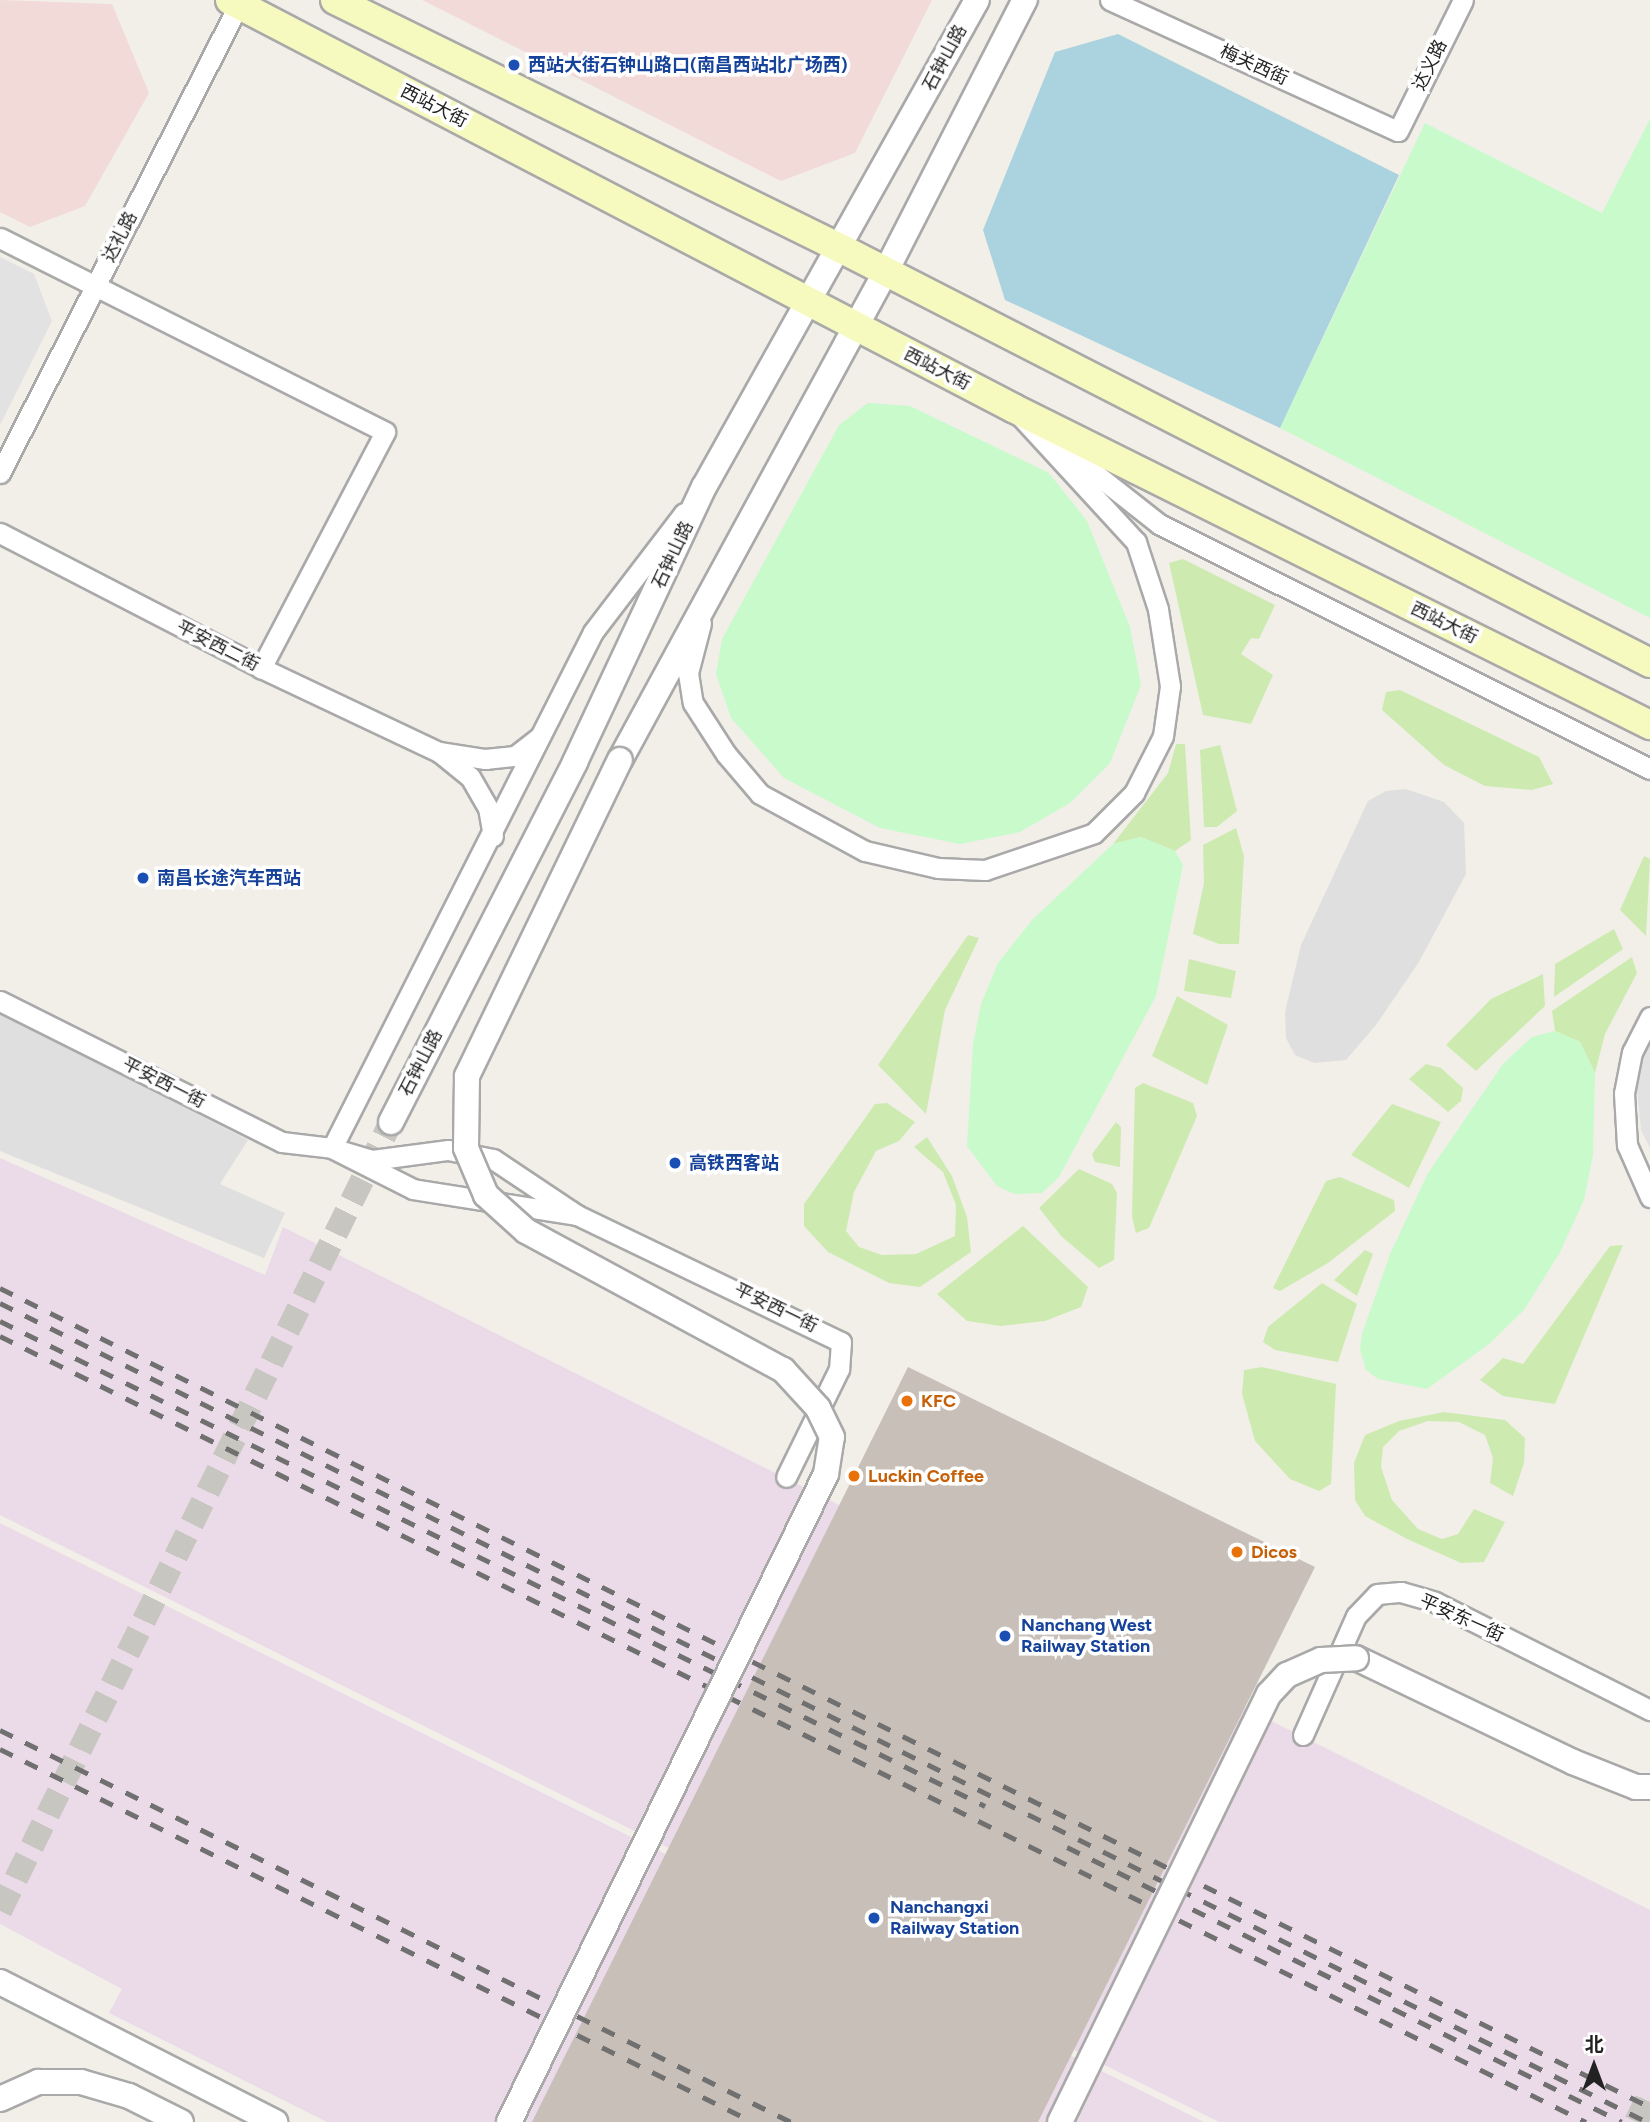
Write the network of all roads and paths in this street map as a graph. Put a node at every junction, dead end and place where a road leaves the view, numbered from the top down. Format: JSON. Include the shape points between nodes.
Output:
{"nodes":[{"id":1,"x":335,"y":0,"type":"edge"},
{"id":2,"x":977,"y":0,"type":"edge"},
{"id":3,"x":1025,"y":0,"type":"edge"},
{"id":4,"x":1110,"y":0,"type":"edge"},
{"id":5,"x":1463,"y":0,"type":"edge"},
{"id":6,"x":237,"y":2,"type":"edge"},
{"id":7,"x":1398,"y":131,"type":"joint"},
{"id":8,"x":0,"y":238,"type":"edge"},
{"id":9,"x":842,"y":249,"type":"junction"},
{"id":10,"x":885,"y":273,"type":"junction"},
{"id":11,"x":95,"y":286,"type":"junction"},
{"id":12,"x":811,"y":302,"type":"junction"},
{"id":13,"x":853,"y":326,"type":"junction"},
{"id":14,"x":1013,"y":408,"type":"junction"},
{"id":15,"x":0,"y":474,"type":"edge"},
{"id":16,"x":704,"y":488,"type":"junction"},
{"id":17,"x":0,"y":533,"type":"edge"},
{"id":18,"x":704,"y":612,"type":"junction"},
{"id":19,"x":1650,"y":663,"type":"edge"},
{"id":20,"x":261,"y":668,"type":"junction"},
{"id":21,"x":1650,"y":726,"type":"edge"},
{"id":22,"x":542,"y":735,"type":"junction"},
{"id":23,"x":439,"y":752,"type":"junction"},
{"id":24,"x":1650,"y":769,"type":"edge"},
{"id":25,"x":493,"y":836,"type":"junction"},
{"id":26,"x":0,"y":1001,"type":"edge"},
{"id":27,"x":1650,"y":1017,"type":"edge"},
{"id":28,"x":391,"y":1122,"type":"tunnel mouth"},
{"id":29,"x":332,"y":1148,"type":"junction"},
{"id":30,"x":1650,"y":1197,"type":"edge"},
{"id":31,"x":577,"y":1215,"type":"junction"},
{"id":32,"x":786,"y":1477,"type":"dead end"},
{"id":33,"x":1650,"y":1710,"type":"edge"},
{"id":34,"x":1303,"y":1735,"type":"dead end"},
{"id":35,"x":1650,"y":1787,"type":"edge"},
{"id":36,"x":0,"y":1982,"type":"edge"},
{"id":37,"x":0,"y":2099,"type":"edge"},
{"id":38,"x":181,"y":2122,"type":"edge"},
{"id":39,"x":275,"y":2122,"type":"edge"},
{"id":40,"x":509,"y":2122,"type":"edge"},
{"id":41,"x":1060,"y":2122,"type":"edge"}],
"edges":[{"from":1,"to":9,"type":"main road"},
{"from":2,"to":9,"type":"street","name":"石钟山路"},
{"from":3,"to":10,"type":"street"},
{"from":4,"to":7,"type":"street","name":"梅关西街"},
{"from":5,"to":7,"type":"street","name":"达义路"},
{"from":6,"to":11,"type":"street","name":"达礼路"},
{"from":6,"to":12,"type":"main road","name":"西站大街"},
{"from":8,"to":11,"type":"street"},
{"from":9,"to":10,"type":"main road"},
{"from":9,"to":12,"type":"street","name":"石钟山路"},
{"from":10,"to":13,"type":"street"},
{"from":10,"to":19,"type":"main road"},
{"from":11,"to":15,"type":"street","name":"达礼路"},
{"from":11,"to":20,"type":"street","via":[[385,432]]},
{"from":12,"to":13,"type":"main road","name":"西站大街"},
{"from":12,"to":16,"type":"street","name":"石钟山路"},
{"from":13,"to":14,"type":"main road","name":"西站大街"},
{"from":13,"to":18,"type":"street"},
{"from":14,"to":18,"type":"street","via":[[1136,542],[1158,609],[1170,686],[1163,736],[1134,793],[1094,833],[985,870],[938,868],[865,851],[760,794],[693,703],[688,673]]},
{"from":14,"to":21,"type":"main road","name":"西站大街"},
{"from":14,"to":24,"type":"street","via":[[1159,524]]},
{"from":16,"to":22,"type":"street","via":[[593,632]]},
{"from":16,"to":28,"type":"street","name":"石钟山路","via":[[575,762]]},
{"from":17,"to":20,"type":"street","name":"平安西二街"},
{"from":18,"to":40,"type":"street","bridge":true,"via":[[620,760],[467,1076],[466,1148],[486,1195],[526,1231],[783,1370],[818,1408],[832,1437],[826,1474]]},
{"from":20,"to":23,"type":"street","name":"平安西二街"},
{"from":22,"to":23,"type":"street","via":[[515,756],[485,759]]},
{"from":22,"to":25,"type":"street"},
{"from":23,"to":25,"type":"street","via":[[470,777],[488,808]]},
{"from":25,"to":29,"type":"street"},
{"from":26,"to":29,"type":"street","name":"平安西一街","via":[[282,1142]]},
{"from":27,"to":30,"type":"street","via":[[1632,1052],[1624,1093],[1627,1144]]},
{"from":29,"to":31,"type":"street","via":[[413,1189]]},
{"from":29,"to":31,"type":"street","via":[[372,1160],[448,1150],[493,1159]]},
{"from":31,"to":32,"type":"street","name":"平安西一街","via":[[841,1342],[839,1369]]},
{"from":33,"to":34,"type":"street","name":"平安东一街","via":[[1435,1602],[1401,1592],[1377,1594],[1356,1616]]},
{"from":35,"to":41,"type":"street","bridge":true,"via":[[1636,1787],[1573,1762],[1356,1658],[1321,1660],[1287,1675],[1269,1694]]},
{"from":36,"to":39,"type":"street"},
{"from":37,"to":38,"type":"street","via":[[38,2082],[81,2082],[129,2096]]}]}
